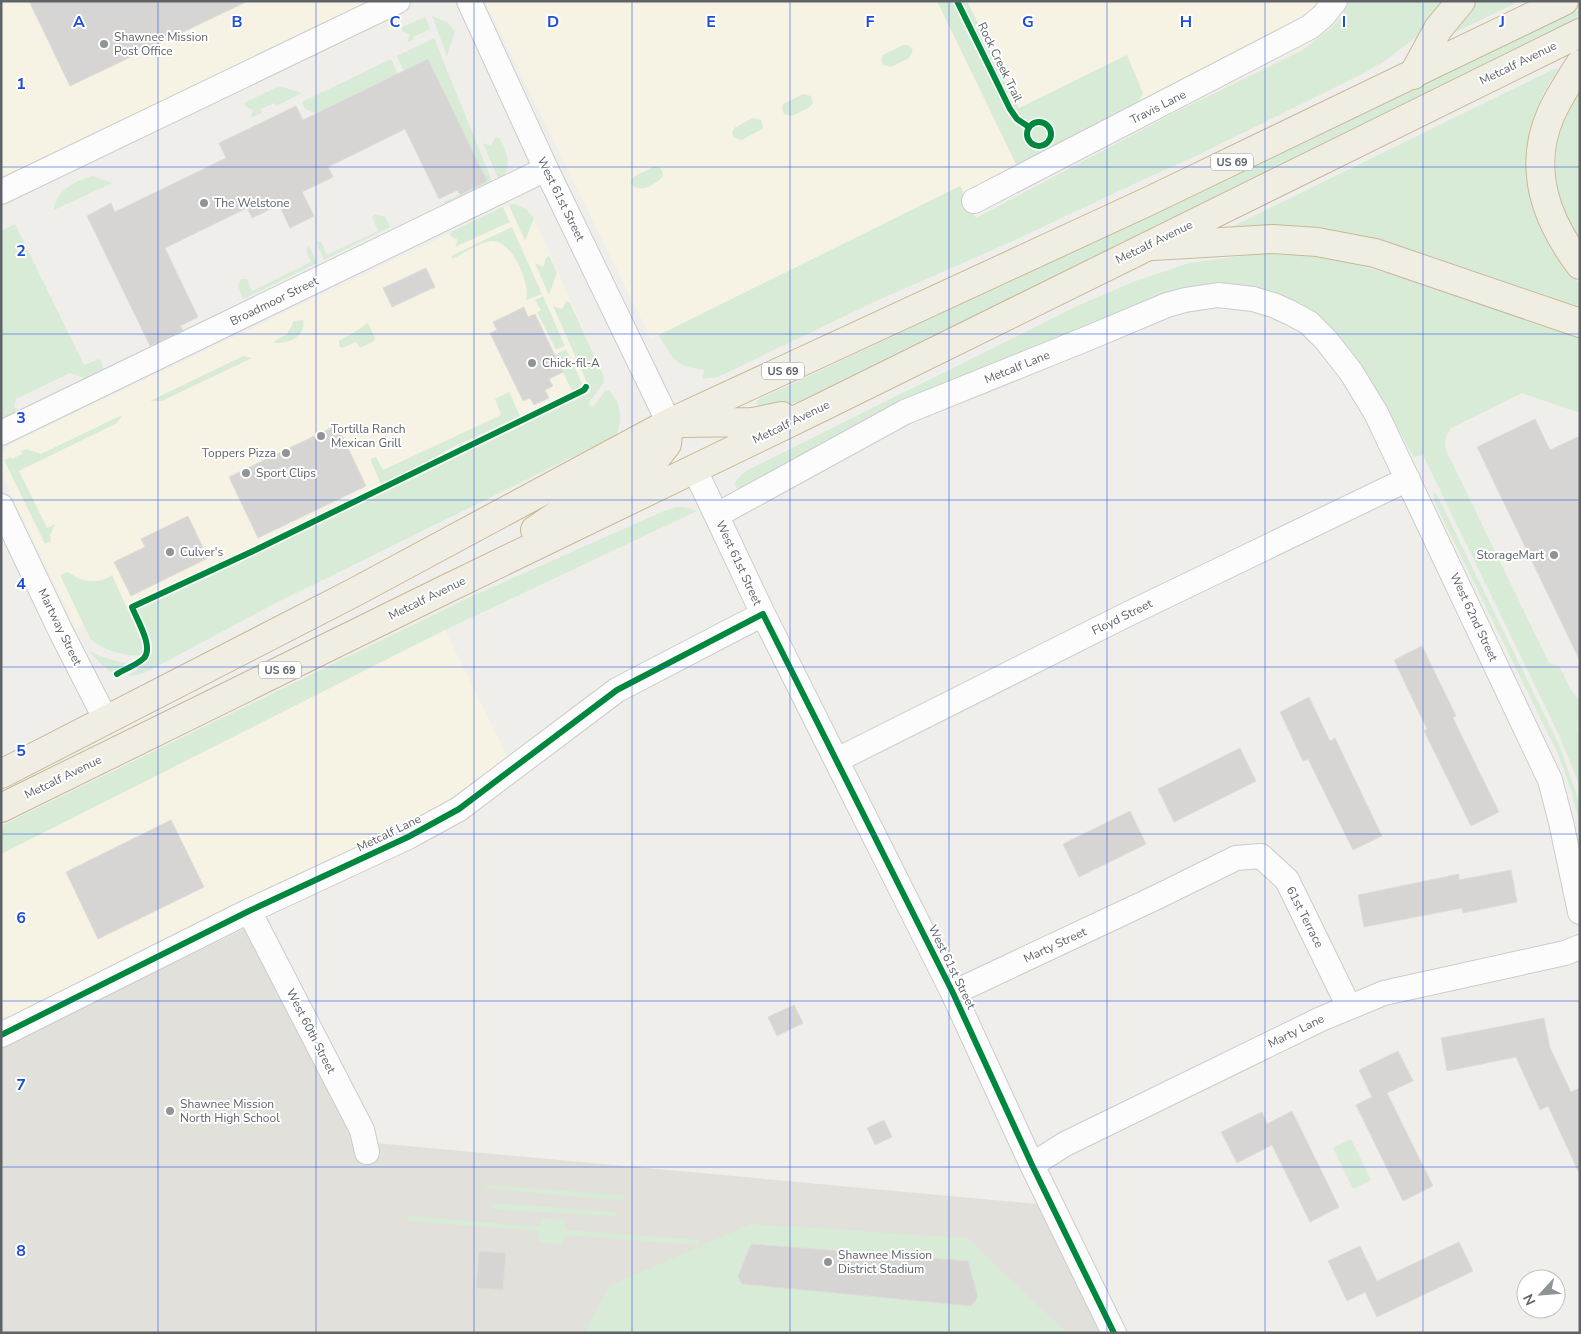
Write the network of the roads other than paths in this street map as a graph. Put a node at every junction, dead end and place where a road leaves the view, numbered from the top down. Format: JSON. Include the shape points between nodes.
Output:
{"nodes":[{"id":1,"x":398,"y":1,"type":"edge"},
{"id":2,"x":469,"y":1,"type":"edge"},
{"id":3,"x":1334,"y":1,"type":"edge"},
{"id":4,"x":1461,"y":1,"type":"edge"},
{"id":5,"x":1564,"y":1,"type":"edge"},
{"id":6,"x":1580,"y":33,"type":"edge"},
{"id":7,"x":1580,"y":64,"type":"edge"},
{"id":8,"x":1413,"y":74,"type":"junction"},
{"id":9,"x":546,"y":169,"type":"junction"},
{"id":10,"x":1,"y":192,"type":"edge"},
{"id":11,"x":974,"y":201,"type":"dead end"},
{"id":12,"x":1145,"y":247,"type":"junction"},
{"id":13,"x":1580,"y":265,"type":"edge"},
{"id":14,"x":1580,"y":323,"type":"edge"},
{"id":15,"x":1326,"y":340,"type":"joint"},
{"id":16,"x":820,"y":408,"type":"junction"},
{"id":17,"x":669,"y":423,"type":"junction"},
{"id":18,"x":1,"y":433,"type":"edge"},
{"id":19,"x":694,"y":468,"type":"junction"},
{"id":20,"x":1408,"y":479,"type":"junction"},
{"id":21,"x":1,"y":506,"type":"edge"},
{"id":22,"x":717,"y":515,"type":"junction"},
{"id":23,"x":442,"y":591,"type":"junction"},
{"id":24,"x":763,"y":614,"type":"junction"},
{"id":25,"x":106,"y":720,"type":"junction"},
{"id":26,"x":837,"y":760,"type":"junction"},
{"id":27,"x":1,"y":774,"type":"edge"},
{"id":28,"x":1,"y":808,"type":"edge"},
{"id":29,"x":1157,"y":897,"type":"joint"},
{"id":30,"x":249,"y":911,"type":"junction"},
{"id":31,"x":1580,"y":912,"type":"edge"},
{"id":32,"x":1580,"y":947,"type":"edge"},
{"id":33,"x":953,"y":993,"type":"junction"},
{"id":34,"x":1349,"y":1007,"type":"junction"},
{"id":35,"x":1,"y":1035,"type":"edge"},
{"id":36,"x":368,"y":1152,"type":"dead end"},
{"id":37,"x":1032,"y":1165,"type":"junction"},
{"id":38,"x":1114,"y":1333,"type":"edge"}],
"edges":[{"from":1,"to":10,"type":"street"},
{"from":2,"to":9,"type":"street","name":"West 61st Street"},
{"from":3,"to":11,"type":"street","name":"Travis Lane","via":[[1310,27]]},
{"from":4,"to":8,"type":"highway","via":[[1438,29]]},
{"from":5,"to":8,"type":"highway","number":"US 69"},
{"from":6,"to":12,"type":"highway","name":"Metcalf Avenue"},
{"from":7,"to":13,"type":"highway","via":[[1551,115],[1543,139],[1541,164],[1542,188],[1548,210],[1557,232]]},
{"from":8,"to":17,"type":"highway","number":"US 69","via":[[1149,202]]},
{"from":9,"to":17,"type":"street","name":"West 61st Street"},
{"from":9,"to":18,"type":"street","name":"Broadmoor Street"},
{"from":12,"to":14,"type":"highway","number":"US 69","via":[[1273,240],[1354,248]]},
{"from":12,"to":16,"type":"highway","name":"Metcalf Avenue","number":"US 69"},
{"from":15,"to":20,"type":"street","name":"West 62nd Street","via":[[1376,412]]},
{"from":15,"to":22,"type":"street","name":"Metcalf Lane","via":[[1309,323],[1253,299],[1218,296],[1167,305],[905,412]]},
{"from":16,"to":17,"type":"highway","via":[[753,422]]},
{"from":16,"to":19,"type":"highway","name":"Metcalf Avenue","number":"US 69"},
{"from":17,"to":23,"type":"highway","via":[[667,444],[654,462],[584,497]]},
{"from":17,"to":25,"type":"highway","number":"US 69","via":[[355,592]]},
{"from":19,"to":22,"type":"street","name":"West 61st Street"},
{"from":19,"to":23,"type":"highway","name":"Metcalf Avenue","number":"US 69"},
{"from":20,"to":26,"type":"street","name":"Floyd Street"},
{"from":20,"to":31,"type":"street","name":"West 62nd Street","via":[[1550,780]]},
{"from":21,"to":25,"type":"street","name":"Martway Street"},
{"from":22,"to":24,"type":"street","name":"West 61st Street"},
{"from":23,"to":28,"type":"highway","name":"Metcalf Avenue","number":"US 69"},
{"from":24,"to":26,"type":"street","name":"West 61st Street"},
{"from":24,"to":30,"type":"street","name":"Metcalf Lane","via":[[617,690],[459,810],[408,838]]},
{"from":25,"to":27,"type":"highway","number":"US 69"},
{"from":26,"to":33,"type":"street","name":"West 61st Street"},
{"from":29,"to":33,"type":"street","name":"Marty Street"},
{"from":29,"to":34,"type":"street","name":"61st Terrace","via":[[1236,858],[1261,856],[1287,880]]},
{"from":30,"to":35,"type":"street","name":"Metcalf Lane"},
{"from":30,"to":36,"type":"street","name":"West 60th Street","via":[[362,1130]]},
{"from":32,"to":34,"type":"street","name":"Marty Lane","via":[[1384,994]]},
{"from":33,"to":37,"type":"street","name":"West 61st Street"},
{"from":34,"to":37,"type":"street","name":"Marty Lane","via":[[1074,1140]]},
{"from":37,"to":38,"type":"street","name":"West 61st Street"}]}
